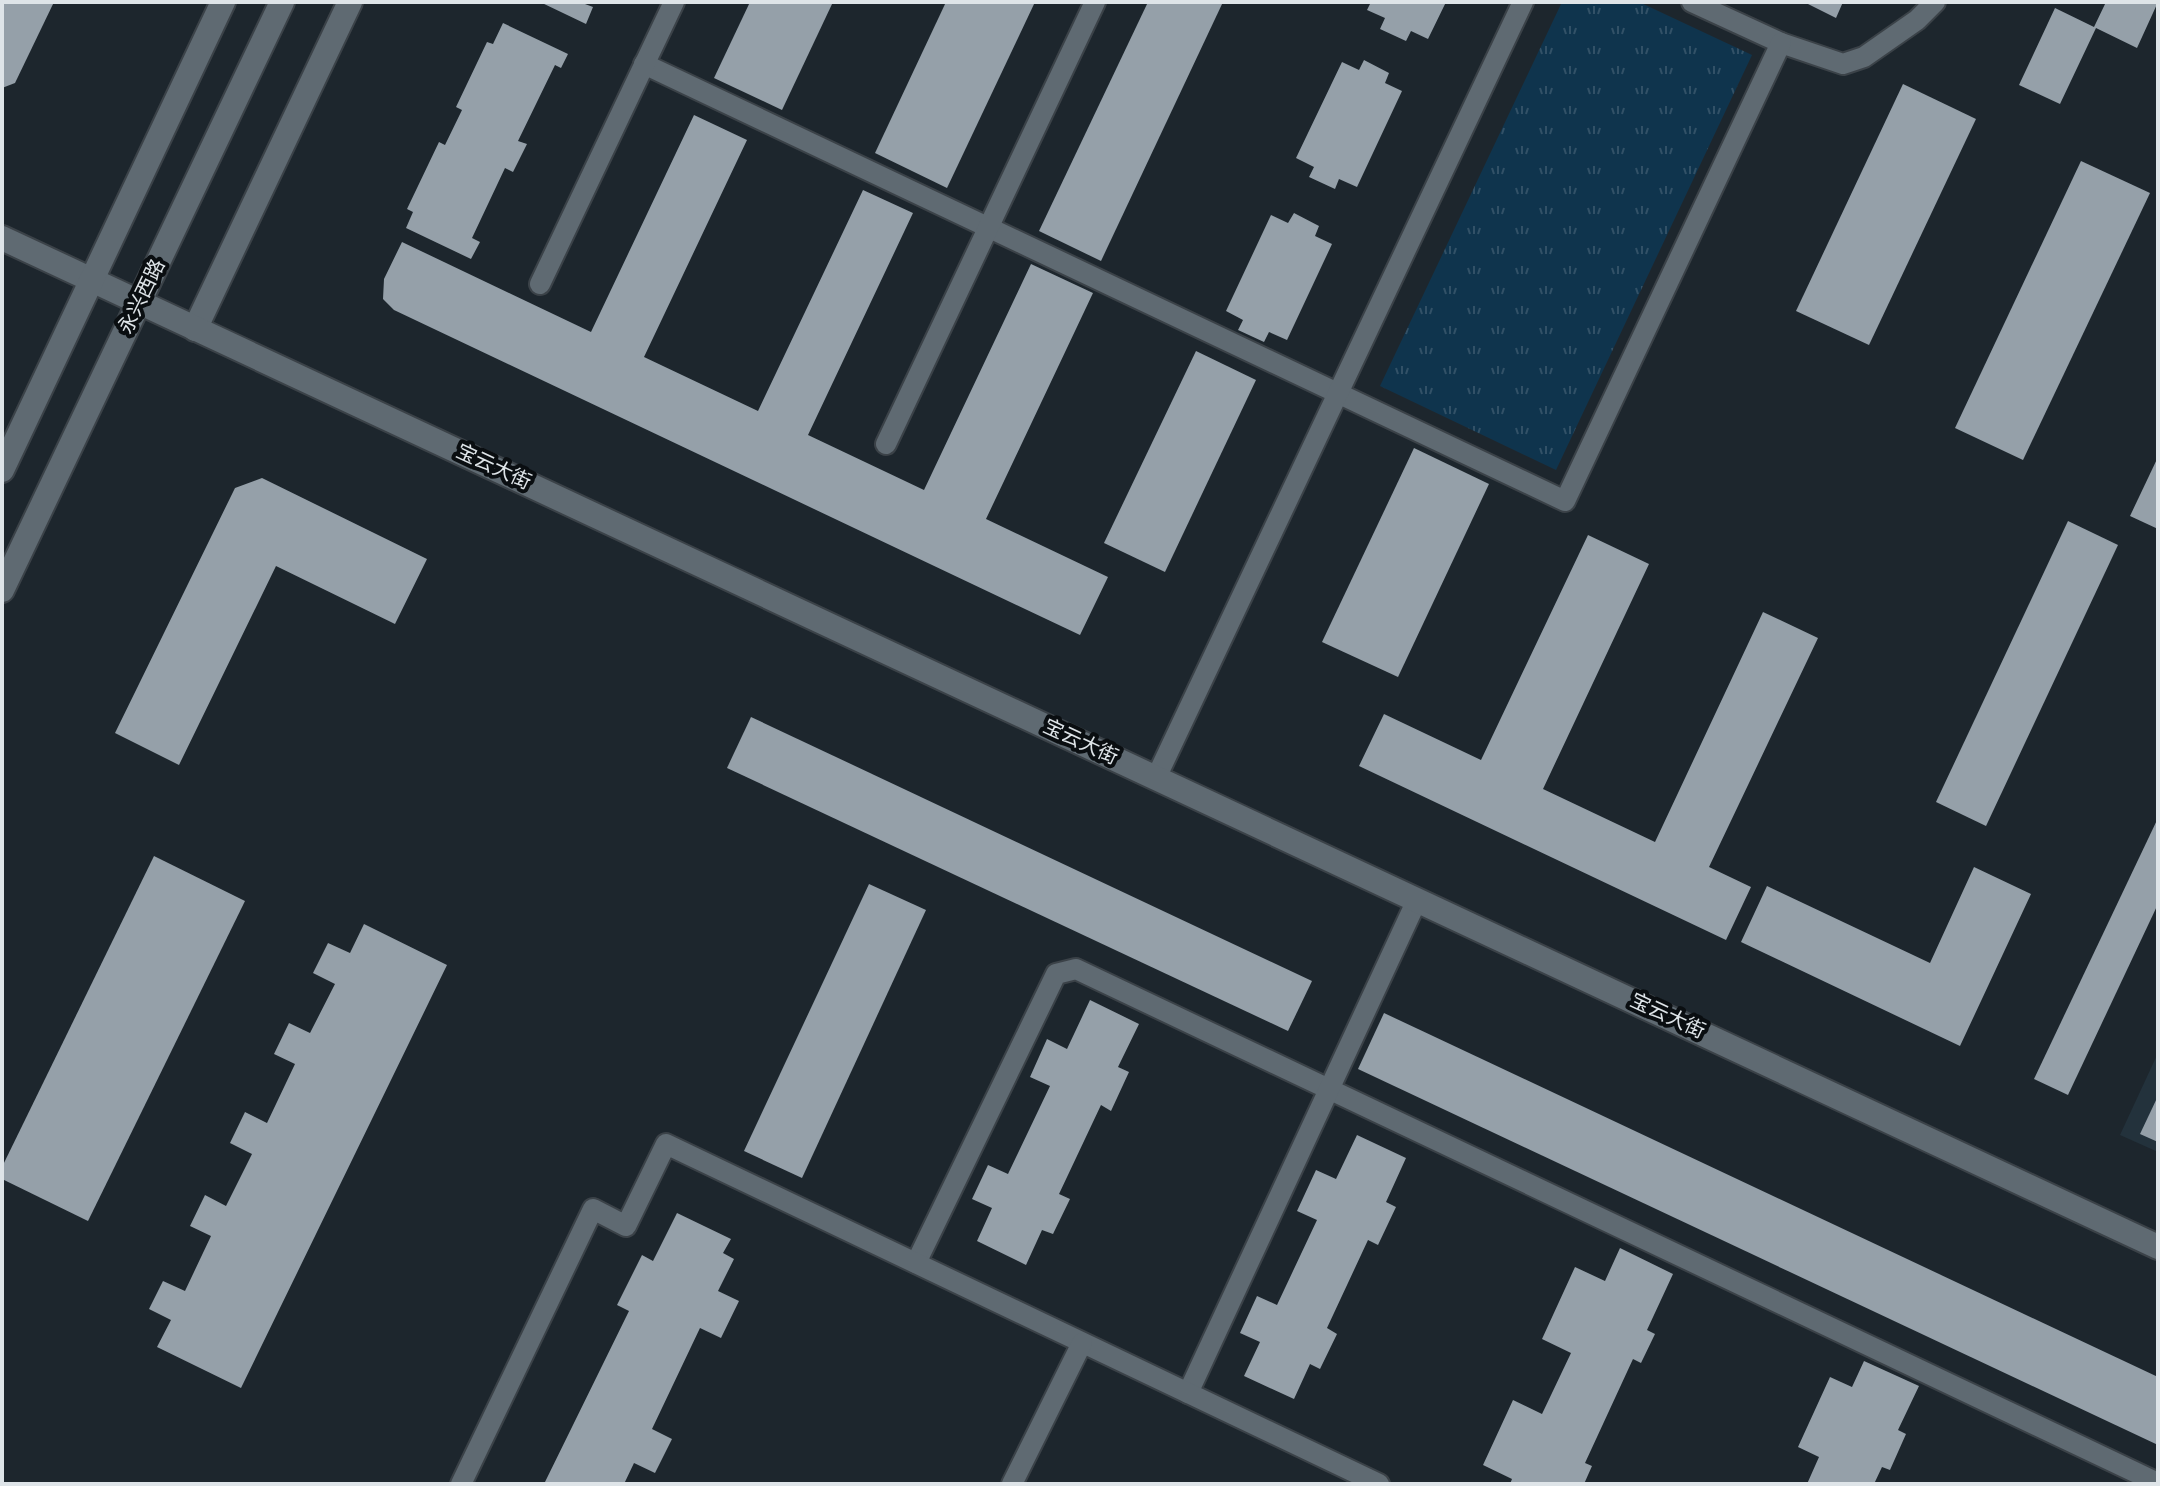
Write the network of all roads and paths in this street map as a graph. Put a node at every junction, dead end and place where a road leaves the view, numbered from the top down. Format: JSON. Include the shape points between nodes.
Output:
{"nodes":[{"id":1,"x":223,"y":2,"type":"edge"},
{"id":2,"x":282,"y":2,"type":"edge"},
{"id":3,"x":350,"y":2,"type":"edge"},
{"id":4,"x":674,"y":2,"type":"edge"},
{"id":5,"x":1095,"y":2,"type":"edge"},
{"id":6,"x":1523,"y":2,"type":"edge"},
{"id":7,"x":1692,"y":2,"type":"edge"},
{"id":8,"x":1935,"y":2,"type":"edge"},
{"id":9,"x":1781,"y":43,"type":"junction"},
{"id":10,"x":644,"y":64,"type":"junction"},
{"id":11,"x":988,"y":228,"type":"junction"},
{"id":12,"x":2,"y":238,"type":"edge"},
{"id":13,"x":92,"y":280,"type":"junction"},
{"id":14,"x":540,"y":284,"type":"dead end"},
{"id":15,"x":140,"y":303,"type":"junction"},
{"id":16,"x":195,"y":329,"type":"junction"},
{"id":17,"x":1338,"y":394,"type":"junction"},
{"id":18,"x":886,"y":444,"type":"dead end"},
{"id":19,"x":2,"y":470,"type":"edge"},
{"id":20,"x":2,"y":590,"type":"edge"},
{"id":21,"x":1156,"y":778,"type":"junction"},
{"id":22,"x":1417,"y":900,"type":"junction"},
{"id":23,"x":1329,"y":1089,"type":"junction"},
{"id":24,"x":2158,"y":1247,"type":"edge"},
{"id":25,"x":916,"y":1263,"type":"junction"},
{"id":26,"x":1082,"y":1343,"type":"junction"},
{"id":27,"x":1188,"y":1393,"type":"junction"},
{"id":28,"x":2158,"y":1483,"type":"edge"},
{"id":29,"x":461,"y":1484,"type":"edge"},
{"id":30,"x":1012,"y":1484,"type":"edge"},
{"id":31,"x":1379,"y":1484,"type":"edge"}],
"edges":[{"from":1,"to":13,"type":"street"},
{"from":2,"to":15,"type":"street","name":"永兴西路"},
{"from":3,"to":16,"type":"street"},
{"from":4,"to":10,"type":"lane"},
{"from":5,"to":11,"type":"lane"},
{"from":6,"to":17,"type":"lane"},
{"from":7,"to":9,"type":"lane"},
{"from":8,"to":9,"type":"lane","via":[[1864,57],[1843,64]]},
{"from":9,"to":17,"type":"lane","via":[[1565,501]]},
{"from":10,"to":11,"type":"lane"},
{"from":10,"to":14,"type":"lane"},
{"from":11,"to":17,"type":"lane"},
{"from":11,"to":18,"type":"lane"},
{"from":12,"to":13,"type":"street","name":"宝云大街"},
{"from":13,"to":15,"type":"street","name":"宝云大街"},
{"from":13,"to":19,"type":"street"},
{"from":15,"to":16,"type":"street","name":"宝云大街"},
{"from":15,"to":20,"type":"street","name":"永兴西路"},
{"from":16,"to":21,"type":"street","name":"宝云大街"},
{"from":17,"to":21,"type":"lane"},
{"from":21,"to":22,"type":"street","name":"宝云大街"},
{"from":22,"to":23,"type":"lane"},
{"from":22,"to":24,"type":"street","name":"宝云大街"},
{"from":23,"to":25,"type":"lane","via":[[1076,969],[1056,974]]},
{"from":23,"to":27,"type":"lane"},
{"from":23,"to":28,"type":"lane"},
{"from":25,"to":26,"type":"lane"},
{"from":25,"to":29,"type":"lane","via":[[666,1144],[626,1226],[593,1209]]},
{"from":26,"to":27,"type":"lane"},
{"from":26,"to":30,"type":"lane"},
{"from":27,"to":31,"type":"lane"}]}
